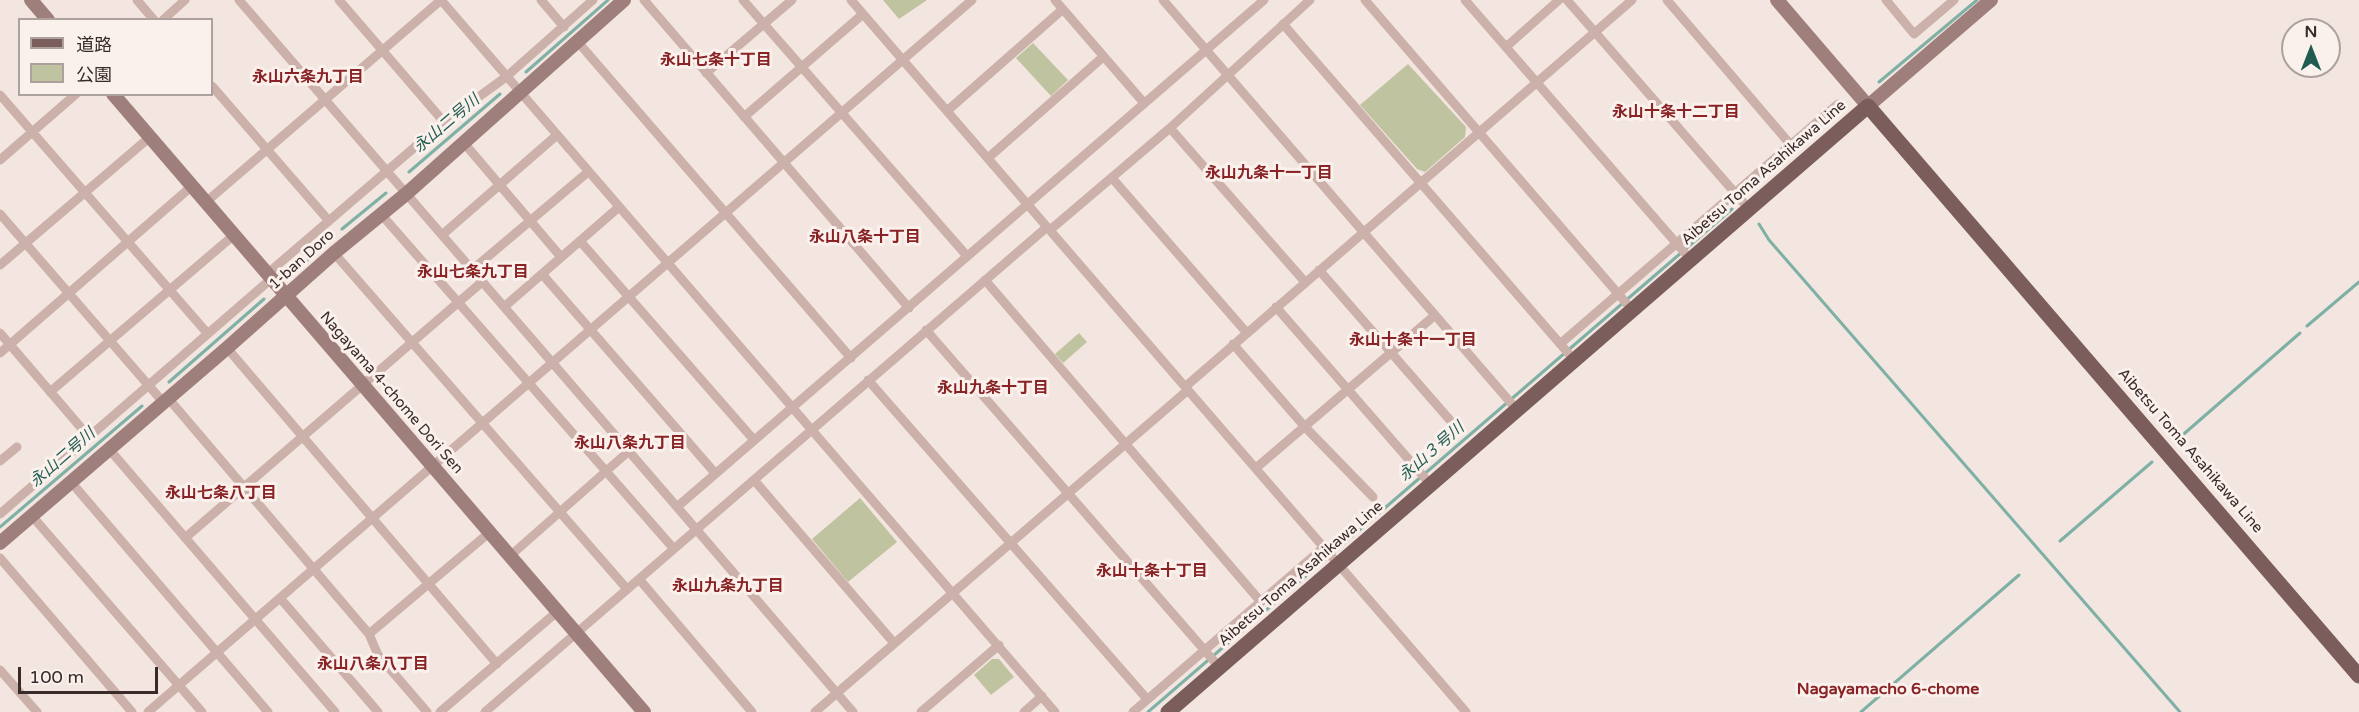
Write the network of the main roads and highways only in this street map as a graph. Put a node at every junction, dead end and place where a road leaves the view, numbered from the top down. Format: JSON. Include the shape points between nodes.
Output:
{"nodes":[{"id":1,"x":2359,"y":676,"type":"edge"},
{"id":2,"x":1168,"y":712,"type":"edge"}],
"edges":[{"from":1,"to":2,"type":"main road","name":"Aibetsu Toma Asahikawa Line","via":[[1868,106],[1749,209],[1683,252],[1567,352],[1425,478],[1339,565],[1212,659]]}]}
